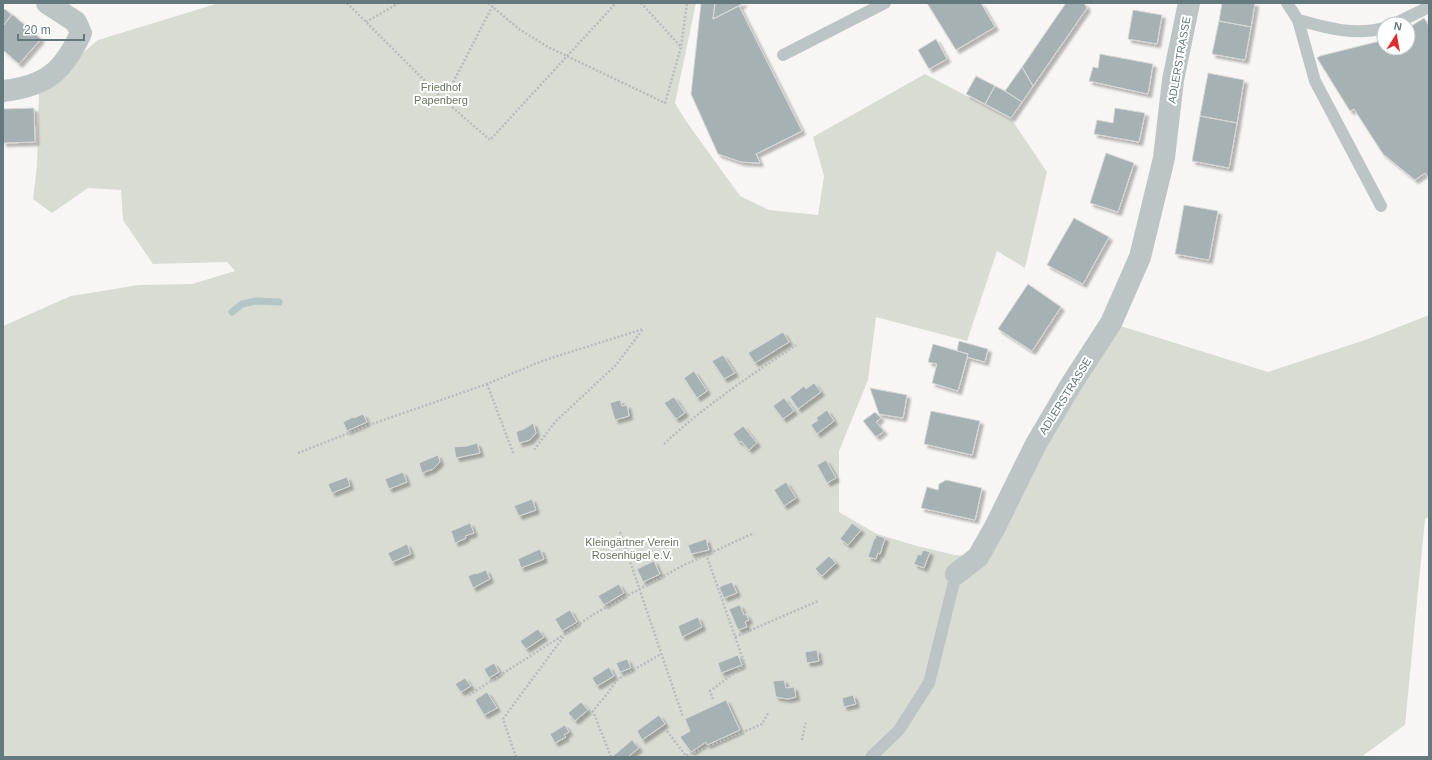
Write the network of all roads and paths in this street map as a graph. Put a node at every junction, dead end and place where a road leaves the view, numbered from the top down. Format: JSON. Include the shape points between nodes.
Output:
{"nodes":[{"id":1,"x":47,"y":3,"type":"edge"},
{"id":2,"x":347,"y":3,"type":"edge"},
{"id":3,"x":399,"y":3,"type":"edge"},
{"id":4,"x":488,"y":3,"type":"edge"},
{"id":5,"x":616,"y":3,"type":"edge"},
{"id":6,"x":641,"y":3,"type":"edge"},
{"id":7,"x":687,"y":3,"type":"edge"},
{"id":8,"x":885,"y":3,"type":"edge"},
{"id":9,"x":1189,"y":3,"type":"edge"},
{"id":10,"x":1287,"y":3,"type":"edge"},
{"id":11,"x":493,"y":4,"type":"edge"},
{"id":12,"x":1429,"y":7,"type":"edge"},
{"id":13,"x":1410,"y":16,"type":"edge"},
{"id":14,"x":1298,"y":20,"type":"junction"},
{"id":15,"x":366,"y":22,"type":"junction"},
{"id":16,"x":1376,"y":30,"type":"edge"},
{"id":17,"x":681,"y":47,"type":"junction"},
{"id":18,"x":783,"y":55,"type":"dead end"},
{"id":19,"x":568,"y":57,"type":"junction"},
{"id":20,"x":3,"y":92,"type":"edge"},
{"id":21,"x":444,"y":100,"type":"junction"},
{"id":22,"x":1381,"y":206,"type":"dead end"},
{"id":23,"x":796,"y":345,"type":"dead end"},
{"id":24,"x":487,"y":384,"type":"junction"},
{"id":25,"x":664,"y":444,"type":"dead end"},
{"id":26,"x":534,"y":450,"type":"dead end"},
{"id":27,"x":298,"y":453,"type":"dead end"},
{"id":28,"x":514,"y":455,"type":"dead end"},
{"id":29,"x":620,"y":532,"type":"dead end"},
{"id":30,"x":754,"y":533,"type":"dead end"},
{"id":31,"x":706,"y":554,"type":"junction"},
{"id":32,"x":956,"y":574,"type":"joint"},
{"id":33,"x":639,"y":589,"type":"junction"},
{"id":34,"x":818,"y":601,"type":"dead end"},
{"id":35,"x":565,"y":634,"type":"junction"},
{"id":36,"x":735,"y":637,"type":"junction"},
{"id":37,"x":661,"y":654,"type":"junction"},
{"id":38,"x":469,"y":695,"type":"dead end"},
{"id":39,"x":713,"y":699,"type":"dead end"},
{"id":40,"x":768,"y":713,"type":"dead end"},
{"id":41,"x":682,"y":717,"type":"dead end"},
{"id":42,"x":806,"y":721,"type":"dead end"},
{"id":43,"x":667,"y":731,"type":"dead end"},
{"id":44,"x":802,"y":740,"type":"dead end"},
{"id":45,"x":516,"y":757,"type":"edge"},
{"id":46,"x":611,"y":757,"type":"edge"},
{"id":47,"x":871,"y":757,"type":"edge"}],
"edges":[{"from":1,"to":20,"type":"street","via":[[76,22],[82,33],[64,64],[51,75],[35,85]]},
{"from":2,"to":15,"type":"path"},
{"from":3,"to":15,"type":"path"},
{"from":4,"to":11,"type":"path"},
{"from":5,"to":19,"type":"path"},
{"from":6,"to":17,"type":"path"},
{"from":7,"to":17,"type":"path"},
{"from":8,"to":18,"type":"lane"},
{"from":9,"to":32,"type":"street","name":"ADLERSTRASSE","via":[[1173,80],[1164,158],[1140,257],[1111,323],[1036,444],[978,557]]},
{"from":10,"to":14,"type":"lane"},
{"from":11,"to":19,"type":"path","via":[[519,30]]},
{"from":11,"to":21,"type":"path"},
{"from":12,"to":13,"type":"lane"},
{"from":14,"to":16,"type":"lane","via":[[1352,32]]},
{"from":14,"to":22,"type":"lane","via":[[1315,81]]},
{"from":15,"to":21,"type":"path"},
{"from":17,"to":19,"type":"path","via":[[665,103]]},
{"from":19,"to":21,"type":"path","via":[[490,140]]},
{"from":23,"to":25,"type":"path","via":[[722,396]]},
{"from":24,"to":26,"type":"path","via":[[542,361],[643,329],[616,365],[555,422]]},
{"from":24,"to":27,"type":"path"},
{"from":24,"to":28,"type":"path"},
{"from":29,"to":33,"type":"path"},
{"from":30,"to":31,"type":"path"},
{"from":31,"to":33,"type":"path"},
{"from":31,"to":36,"type":"path"},
{"from":32,"to":47,"type":"lane","name":"ADLERSTRASSE","via":[[929,683],[899,730]]},
{"from":33,"to":35,"type":"path","via":[[594,614]]},
{"from":33,"to":37,"type":"path"},
{"from":34,"to":36,"type":"path"},
{"from":35,"to":38,"type":"path"},
{"from":35,"to":45,"type":"path","via":[[503,719]]},
{"from":36,"to":39,"type":"path","via":[[745,665],[710,691]]},
{"from":37,"to":41,"type":"path"},
{"from":37,"to":46,"type":"path","via":[[618,679],[593,711]]},
{"from":40,"to":43,"type":"path","via":[[762,724],[686,756]]},
{"from":42,"to":44,"type":"path"}]}
